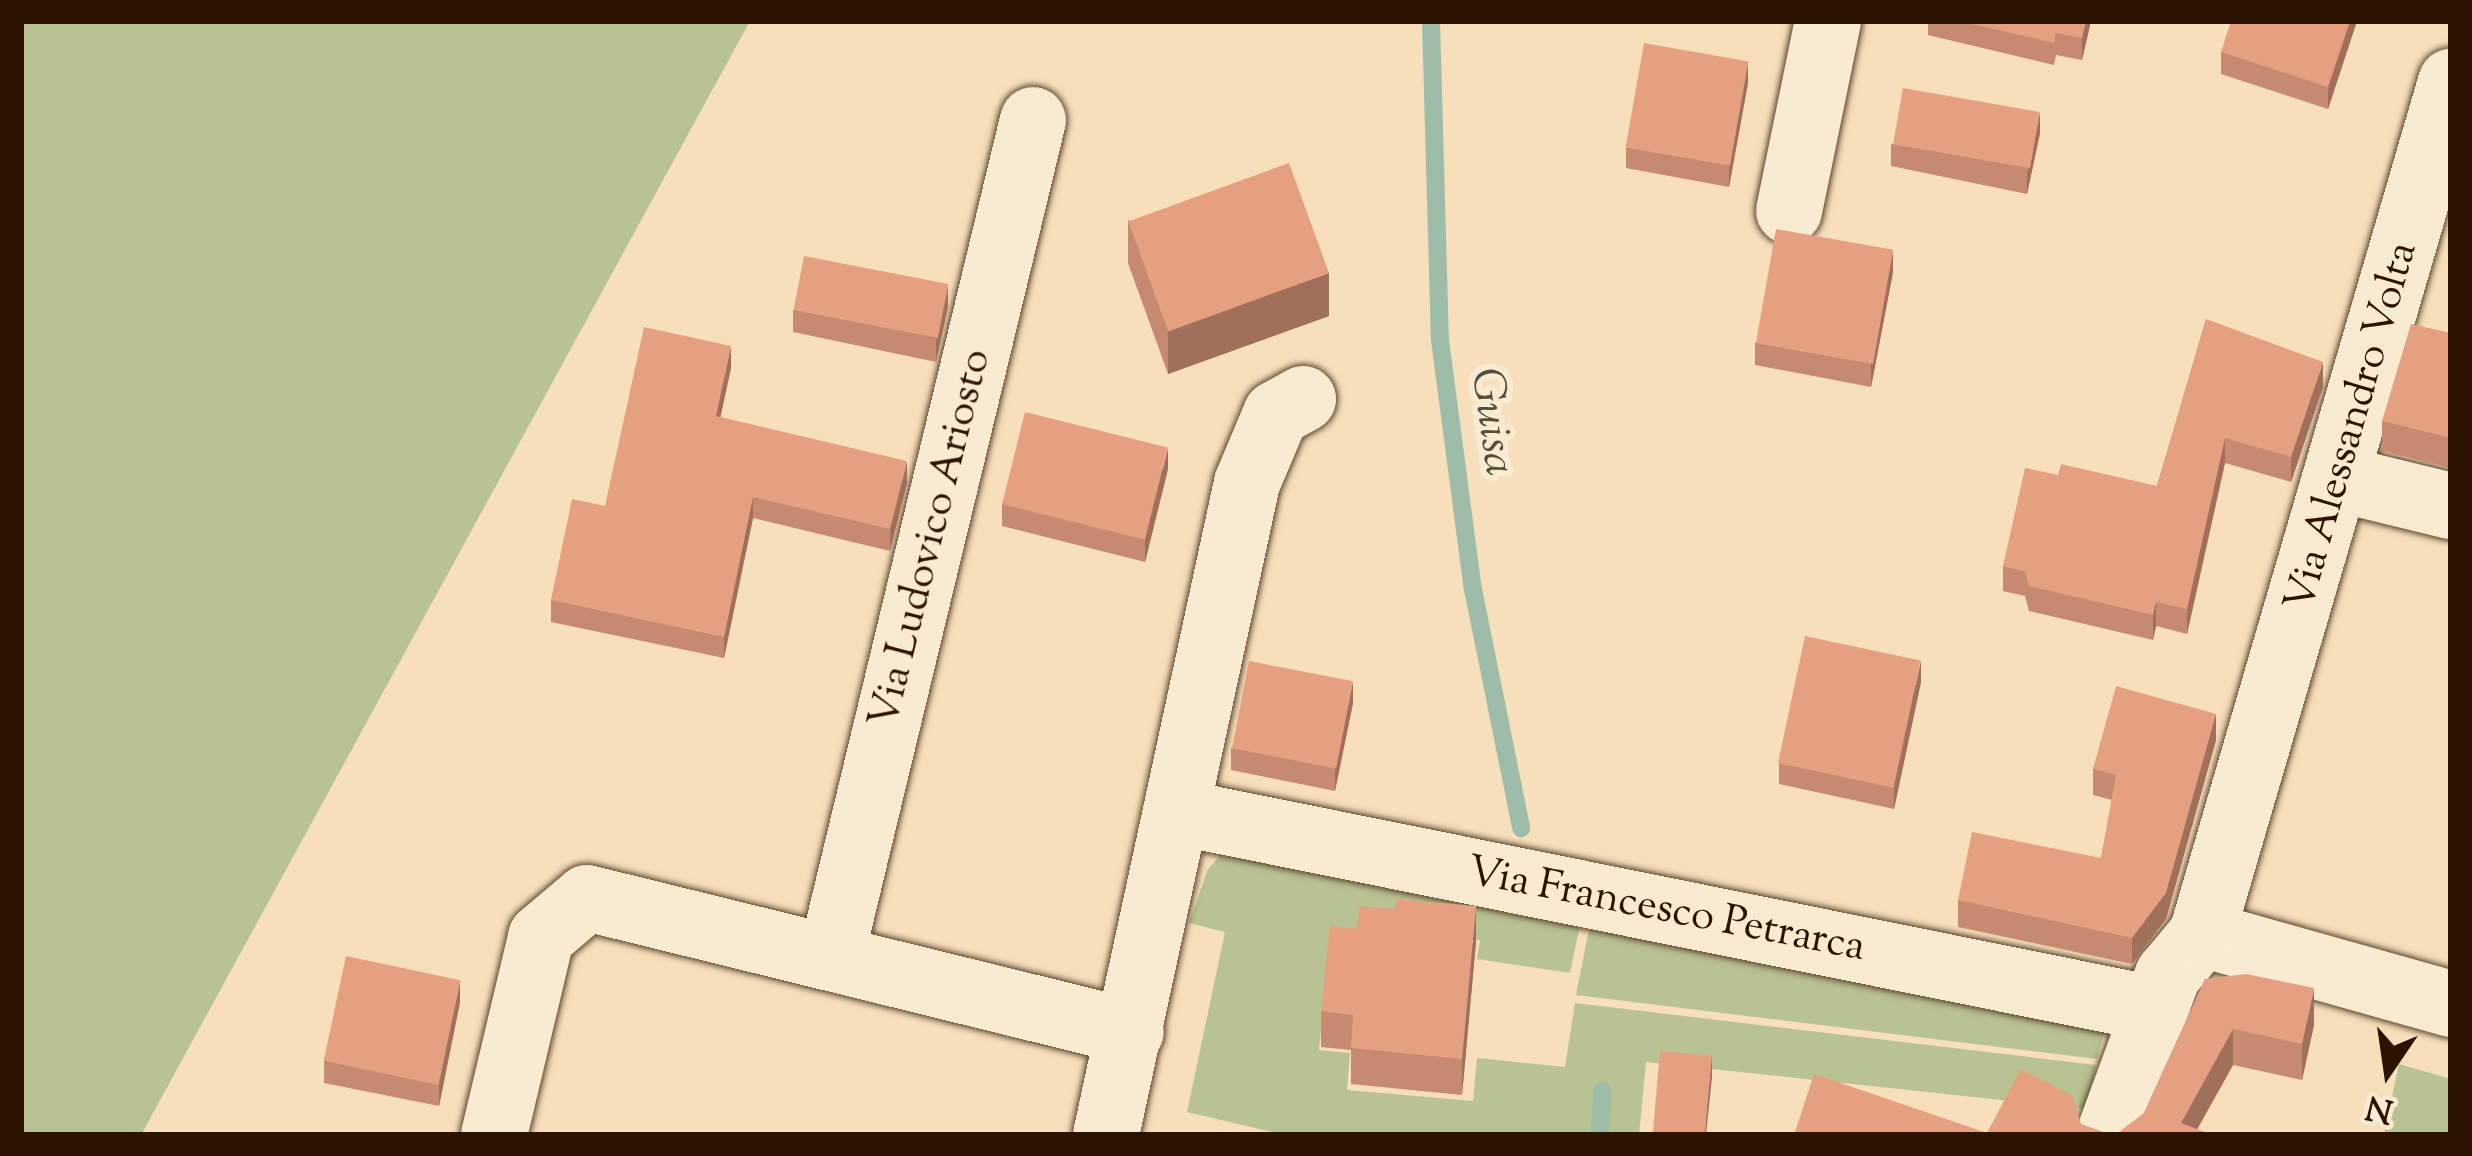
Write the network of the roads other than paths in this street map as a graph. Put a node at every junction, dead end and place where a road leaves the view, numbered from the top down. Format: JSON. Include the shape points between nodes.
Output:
{"nodes":[{"id":1,"x":1828,"y":21,"type":"edge"},
{"id":2,"x":2451,"y":82,"type":"edge"},
{"id":3,"x":1033,"y":121,"type":"dead end"},
{"id":4,"x":1789,"y":211,"type":"dead end"},
{"id":5,"x":1304,"y":399,"type":"dead end"},
{"id":6,"x":2340,"y":479,"type":"junction"},
{"id":7,"x":2451,"y":506,"type":"edge"},
{"id":8,"x":1177,"y":812,"type":"junction"},
{"id":9,"x":2202,"y":934,"type":"junction"},
{"id":10,"x":830,"y":957,"type":"junction"},
{"id":11,"x":2451,"y":1004,"type":"edge"},
{"id":12,"x":2154,"y":1009,"type":"junction"},
{"id":13,"x":1131,"y":1032,"type":"junction"},
{"id":14,"x":494,"y":1135,"type":"edge"},
{"id":15,"x":1106,"y":1135,"type":"edge"},
{"id":16,"x":2109,"y":1135,"type":"edge"}],
"edges":[{"from":1,"to":4,"type":"street"},
{"from":2,"to":6,"type":"street","name":"Via Alessandro Volta"},
{"from":3,"to":10,"type":"street","name":"Via Ludovico Ariosto"},
{"from":5,"to":8,"type":"street","via":[[1276,414],[1247,483]]},
{"from":6,"to":7,"type":"street"},
{"from":6,"to":9,"type":"street","name":"Via Alessandro Volta"},
{"from":8,"to":12,"type":"street","name":"Via Francesco Petrarca"},
{"from":8,"to":13,"type":"street"},
{"from":9,"to":11,"type":"street"},
{"from":9,"to":12,"type":"street","via":[[2168,975]]},
{"from":10,"to":13,"type":"street"},
{"from":10,"to":14,"type":"street","via":[[587,898],[541,937]]},
{"from":12,"to":16,"type":"street"},
{"from":13,"to":15,"type":"street"}]}
